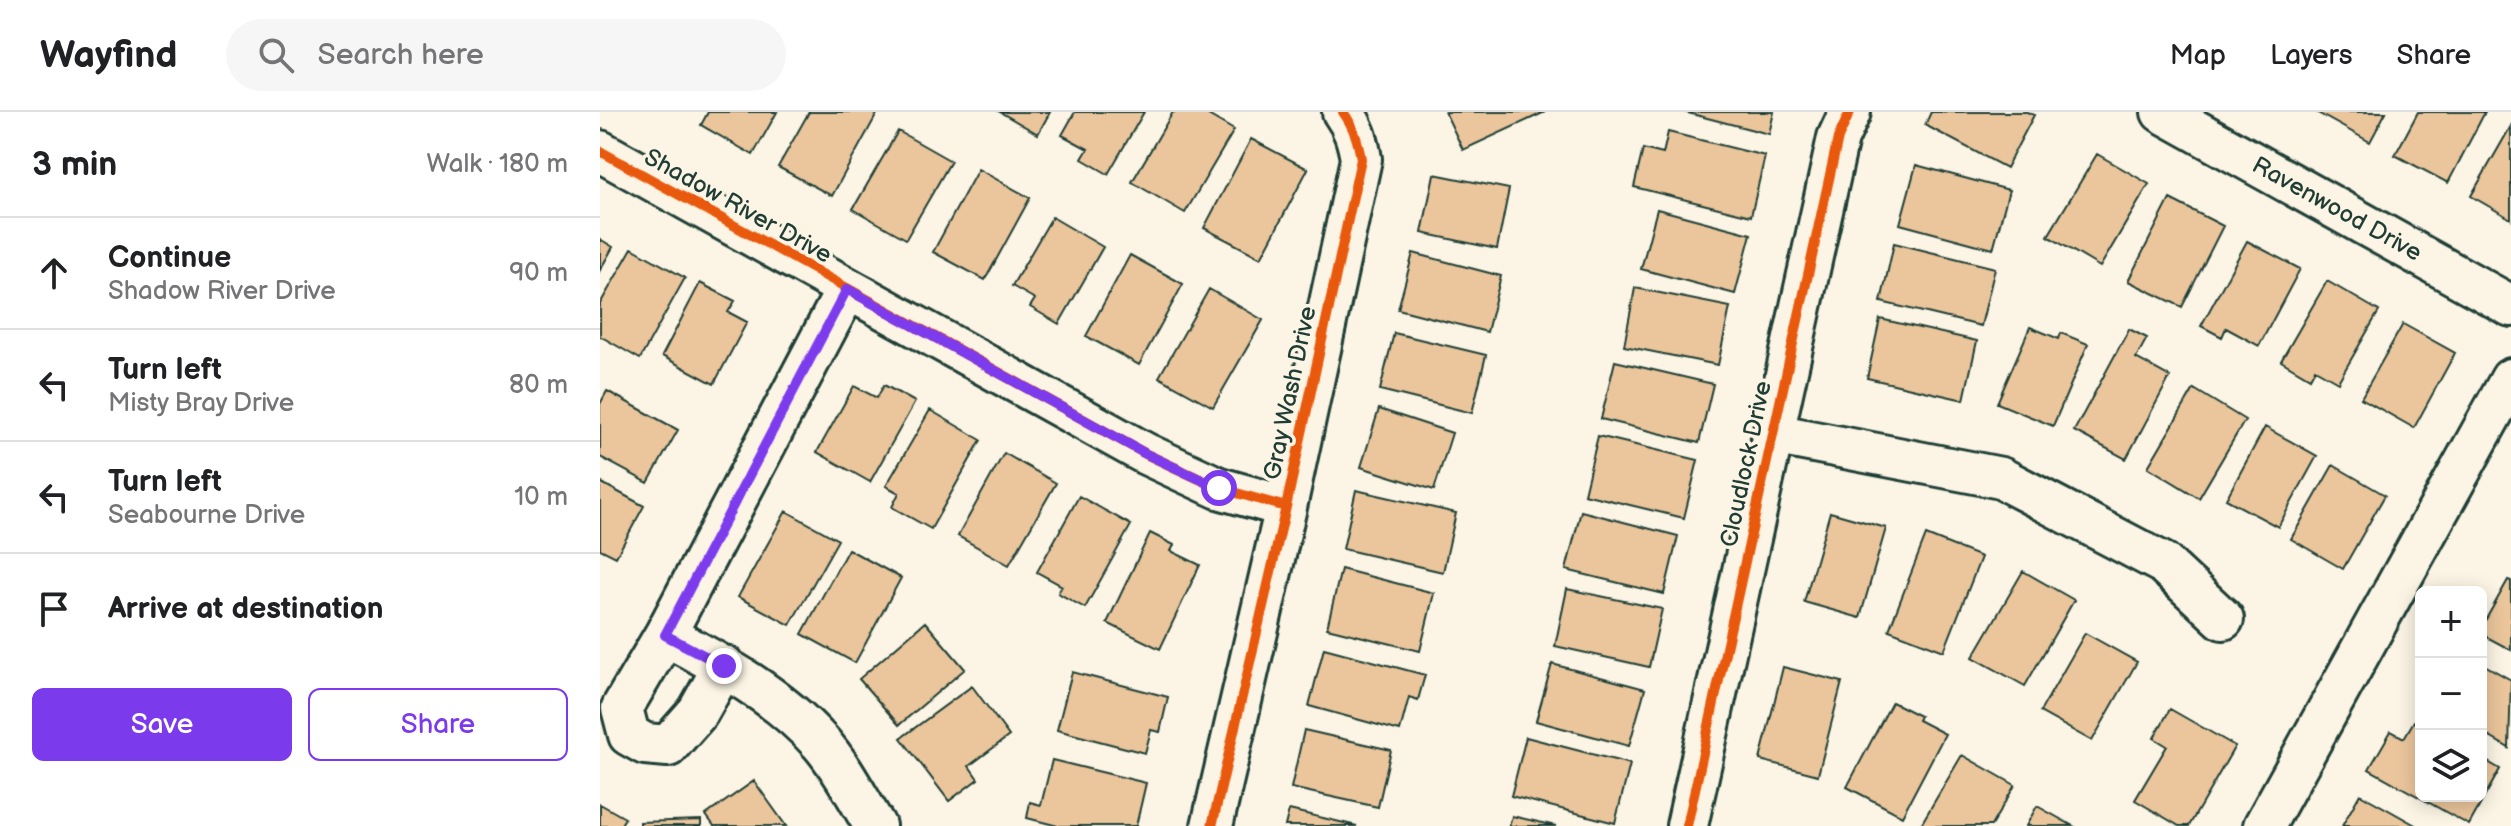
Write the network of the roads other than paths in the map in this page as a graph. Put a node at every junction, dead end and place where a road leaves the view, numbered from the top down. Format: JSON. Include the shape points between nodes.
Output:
{"nodes":[{"id":1,"x":1343,"y":112,"type":"edge"},
{"id":2,"x":1850,"y":112,"type":"edge"},
{"id":3,"x":2162,"y":112,"type":"edge"},
{"id":4,"x":600,"y":151,"type":"edge"},
{"id":5,"x":847,"y":289,"type":"junction"},
{"id":6,"x":2511,"y":306,"type":"edge"},
{"id":7,"x":2511,"y":379,"type":"edge"},
{"id":8,"x":1773,"y":434,"type":"junction"},
{"id":9,"x":1286,"y":507,"type":"junction"},
{"id":10,"x":2223,"y":619,"type":"dead end"},
{"id":11,"x":665,"y":635,"type":"junction"},
{"id":12,"x":724,"y":666,"type":"junction"},
{"id":13,"x":1693,"y":825,"type":"edge"},
{"id":14,"x":875,"y":826,"type":"edge"},
{"id":15,"x":1212,"y":826,"type":"edge"},
{"id":16,"x":2264,"y":826,"type":"edge"}],
"edges":[{"from":1,"to":9,"type":"street","name":"Gray Wash Drive","via":[[1355,132],[1361,159]]},
{"from":2,"to":8,"type":"street","name":"Cloudlock Drive","via":[[1838,138]]},
{"from":3,"to":6,"type":"street","name":"Ravenwood Drive"},
{"from":4,"to":5,"type":"street","name":"Shadow River Drive"},
{"from":5,"to":9,"type":"street","name":"Shadow River Drive","via":[[1182,472]]},
{"from":5,"to":11,"type":"street"},
{"from":7,"to":16,"type":"street"},
{"from":8,"to":10,"type":"street","via":[[2001,478],[2163,563]]},
{"from":8,"to":13,"type":"street","name":"Cloudlock Drive"},
{"from":9,"to":15,"type":"street","name":"Gray Wash Drive"},
{"from":11,"to":12,"type":"street"},
{"from":11,"to":12,"type":"street","via":[[622,708],[629,735],[645,744],[668,746],[698,712]]},
{"from":12,"to":14,"type":"street","via":[[780,703],[823,745]]}]}
